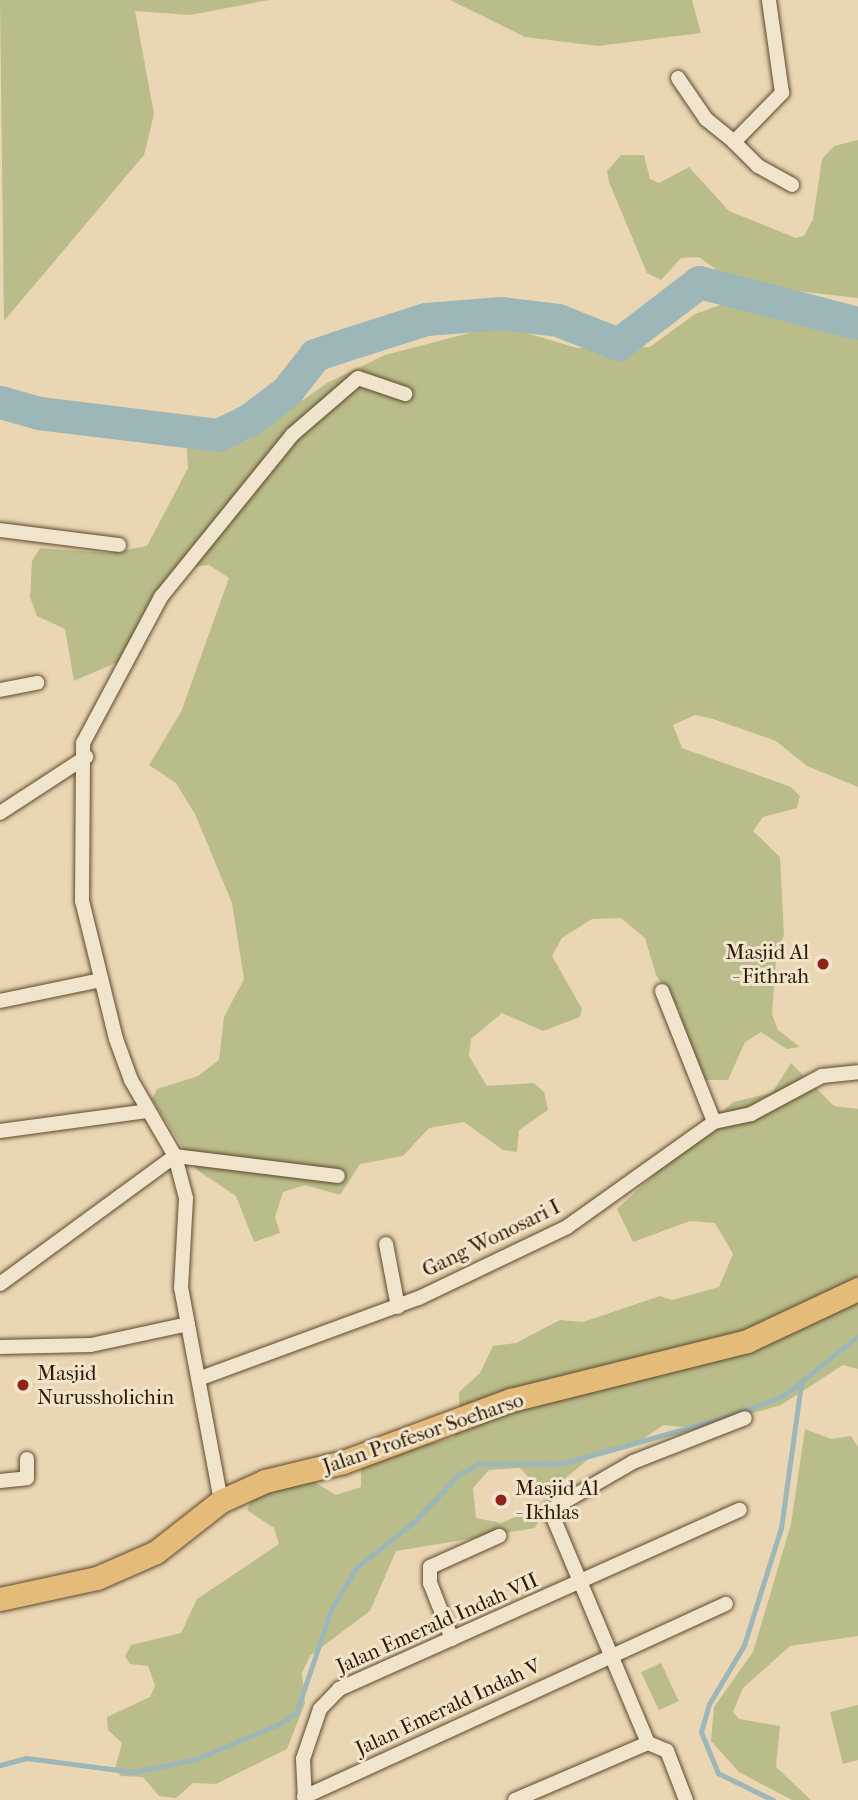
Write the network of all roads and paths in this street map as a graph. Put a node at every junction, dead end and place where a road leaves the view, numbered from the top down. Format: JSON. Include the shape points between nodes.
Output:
{"nodes":[{"id":1,"x":769,"y":0,"type":"edge"},
{"id":2,"x":678,"y":78,"type":"dead end"},
{"id":3,"x":734,"y":142,"type":"junction"},
{"id":4,"x":792,"y":185,"type":"dead end"},
{"id":5,"x":405,"y":394,"type":"dead end"},
{"id":6,"x":0,"y":530,"type":"edge"},
{"id":7,"x":119,"y":545,"type":"dead end"},
{"id":8,"x":37,"y":683,"type":"dead end"},
{"id":9,"x":0,"y":690,"type":"edge"},
{"id":10,"x":86,"y":757,"type":"junction"},
{"id":11,"x":0,"y":813,"type":"edge"},
{"id":12,"x":101,"y":980,"type":"junction"},
{"id":13,"x":662,"y":991,"type":"dead end"},
{"id":14,"x":0,"y":1001,"type":"edge"},
{"id":15,"x":858,"y":1072,"type":"edge"},
{"id":16,"x":147,"y":1111,"type":"junction"},
{"id":17,"x":714,"y":1122,"type":"junction"},
{"id":18,"x":0,"y":1131,"type":"edge"},
{"id":19,"x":175,"y":1156,"type":"junction"},
{"id":20,"x":338,"y":1176,"type":"dead end"},
{"id":21,"x":386,"y":1244,"type":"dead end"},
{"id":22,"x":0,"y":1284,"type":"edge"},
{"id":23,"x":858,"y":1289,"type":"edge"},
{"id":24,"x":398,"y":1307,"type":"junction"},
{"id":25,"x":188,"y":1324,"type":"junction"},
{"id":26,"x":0,"y":1347,"type":"edge"},
{"id":27,"x":201,"y":1378,"type":"junction"},
{"id":28,"x":745,"y":1418,"type":"dead end"},
{"id":29,"x":27,"y":1459,"type":"dead end"},
{"id":30,"x":0,"y":1481,"type":"edge"},
{"id":31,"x":221,"y":1500,"type":"junction"},
{"id":32,"x":740,"y":1510,"type":"dead end"},
{"id":33,"x":499,"y":1536,"type":"dead end"},
{"id":34,"x":578,"y":1584,"type":"junction"},
{"id":35,"x":0,"y":1599,"type":"edge"},
{"id":36,"x":726,"y":1604,"type":"dead end"},
{"id":37,"x":452,"y":1639,"type":"junction"},
{"id":38,"x":609,"y":1655,"type":"junction"},
{"id":39,"x":648,"y":1742,"type":"junction"},
{"id":40,"x":305,"y":1799,"type":"edge"},
{"id":41,"x":515,"y":1800,"type":"edge"},
{"id":42,"x":686,"y":1800,"type":"edge"}],
"edges":[{"from":1,"to":3,"type":"street","via":[[782,93]]},
{"from":2,"to":3,"type":"street","via":[[706,119]]},
{"from":3,"to":4,"type":"street","via":[[758,166]]},
{"from":5,"to":10,"type":"street","via":[[358,378],[292,435],[161,597],[83,743]]},
{"from":6,"to":7,"type":"street"},
{"from":8,"to":9,"type":"street"},
{"from":10,"to":11,"type":"street"},
{"from":10,"to":12,"type":"street","via":[[82,901]]},
{"from":12,"to":14,"type":"street"},
{"from":12,"to":16,"type":"street","via":[[116,1039]]},
{"from":13,"to":17,"type":"street"},
{"from":15,"to":17,"type":"street","name":"Gang Wonosari I","via":[[822,1076],[751,1114]]},
{"from":16,"to":18,"type":"street"},
{"from":16,"to":19,"type":"street"},
{"from":17,"to":24,"type":"street","name":"Gang Wonosari I","via":[[566,1227]]},
{"from":19,"to":20,"type":"street"},
{"from":19,"to":22,"type":"street"},
{"from":19,"to":25,"type":"street","via":[[187,1198],[180,1243]]},
{"from":21,"to":24,"type":"street"},
{"from":23,"to":31,"type":"main road","name":"Jalan Profesor Soeharso","via":[[747,1341],[511,1400]]},
{"from":24,"to":27,"type":"street","name":"Gang Wonosari I"},
{"from":25,"to":26,"type":"street","via":[[91,1345]]},
{"from":25,"to":27,"type":"street"},
{"from":27,"to":31,"type":"street"},
{"from":28,"to":34,"type":"street","via":[[553,1502],[551,1518]]},
{"from":29,"to":30,"type":"street","via":[[27,1478]]},
{"from":31,"to":35,"type":"main road","name":"Jalan Profesor Soeharso","via":[[132,1562],[66,1587]]},
{"from":32,"to":34,"type":"street","name":"Jalan Emerald Indah VII"},
{"from":33,"to":37,"type":"street","via":[[430,1567],[430,1583]]},
{"from":34,"to":37,"type":"street","name":"Jalan Emerald Indah VII"},
{"from":34,"to":38,"type":"street"},
{"from":36,"to":38,"type":"street","name":"Jalan Emerald Indah V"},
{"from":37,"to":40,"type":"street","name":"Jalan Emerald Indah VII","via":[[339,1689],[320,1709],[303,1759]]},
{"from":38,"to":39,"type":"street"},
{"from":38,"to":40,"type":"street","name":"Jalan Emerald Indah V"},
{"from":39,"to":41,"type":"street"},
{"from":39,"to":42,"type":"street","via":[[667,1751]]}]}
